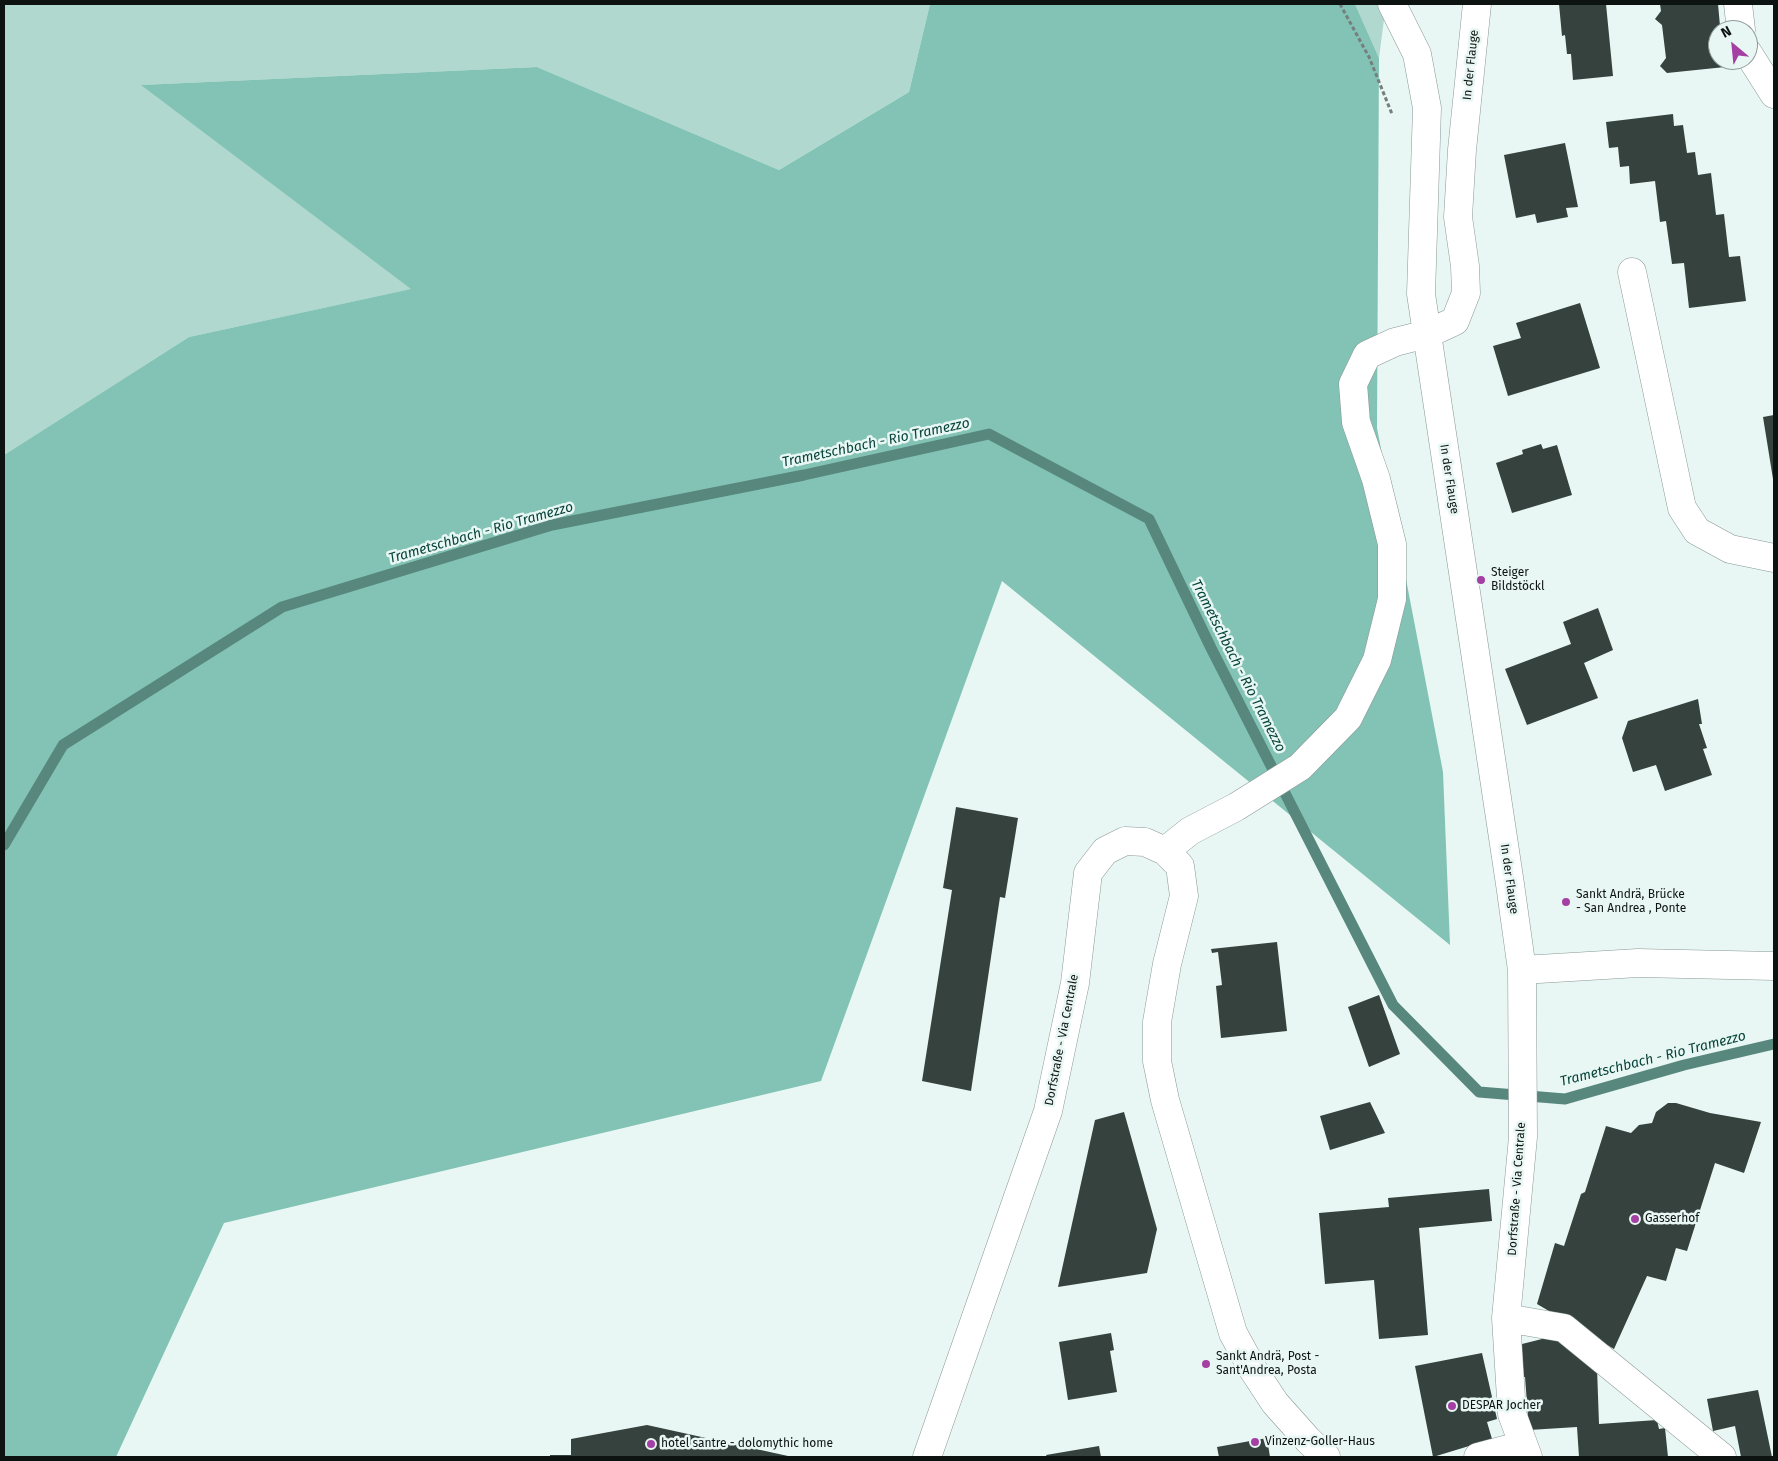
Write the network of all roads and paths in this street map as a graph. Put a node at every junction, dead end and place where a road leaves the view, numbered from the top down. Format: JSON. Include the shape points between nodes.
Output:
{"nodes":[{"id":1,"x":1340,"y":4,"type":"edge"},
{"id":2,"x":1392,"y":4,"type":"edge"},
{"id":3,"x":1476,"y":4,"type":"edge"},
{"id":4,"x":1738,"y":4,"type":"edge"},
{"id":5,"x":1739,"y":20,"type":"edge"},
{"id":6,"x":1758,"y":69,"type":"edge"},
{"id":7,"x":1774,"y":94,"type":"edge"},
{"id":8,"x":1395,"y":121,"type":"dead end"},
{"id":9,"x":1632,"y":272,"type":"dead end"},
{"id":10,"x":1427,"y":334,"type":"junction"},
{"id":11,"x":1774,"y":558,"type":"edge"},
{"id":12,"x":1172,"y":845,"type":"junction"},
{"id":13,"x":1774,"y":966,"type":"edge"},
{"id":14,"x":1522,"y":970,"type":"junction"},
{"id":15,"x":1506,"y":1318,"type":"junction"},
{"id":16,"x":1526,"y":1451,"type":"edge"},
{"id":17,"x":927,"y":1457,"type":"edge"},
{"id":18,"x":1326,"y":1457,"type":"edge"},
{"id":19,"x":1478,"y":1457,"type":"edge"},
{"id":20,"x":1722,"y":1457,"type":"edge"}],
"edges":[{"from":1,"to":8,"type":"path","via":[[1370,57]]},
{"from":2,"to":10,"type":"street","via":[[1417,54],[1427,108],[1421,294]]},
{"from":3,"to":10,"type":"street","name":"In der Flauge","via":[[1458,217],[1466,293],[1455,321]]},
{"from":4,"to":5,"type":"street"},
{"from":6,"to":7,"type":"street"},
{"from":9,"to":11,"type":"street","via":[[1682,508],[1697,531],[1730,549]]},
{"from":10,"to":12,"type":"street","via":[[1395,342],[1367,355],[1353,384],[1356,422],[1376,478],[1392,544],[1392,599],[1377,660],[1348,718],[1300,767]]},
{"from":10,"to":14,"type":"street","name":"In der Flauge"},
{"from":12,"to":17,"type":"street","name":"Dorfstraße - Via Centrale","via":[[1125,841],[1105,851],[1088,873],[1075,983],[1048,1111]]},
{"from":12,"to":18,"type":"street","name":"Dorfstraße - Via Centrale","via":[[1180,866],[1184,896],[1157,1022],[1158,1061],[1165,1100],[1232,1333],[1275,1403]]},
{"from":13,"to":14,"type":"street","via":[[1638,963]]},
{"from":14,"to":15,"type":"street","name":"Dorfstraße - Via Centrale","via":[[1523,1137]]},
{"from":15,"to":16,"type":"street","name":"Dorfstraße - Via Centrale","via":[[1512,1414]]},
{"from":15,"to":20,"type":"street","via":[[1564,1328]]},
{"from":16,"to":19,"type":"street"}]}
